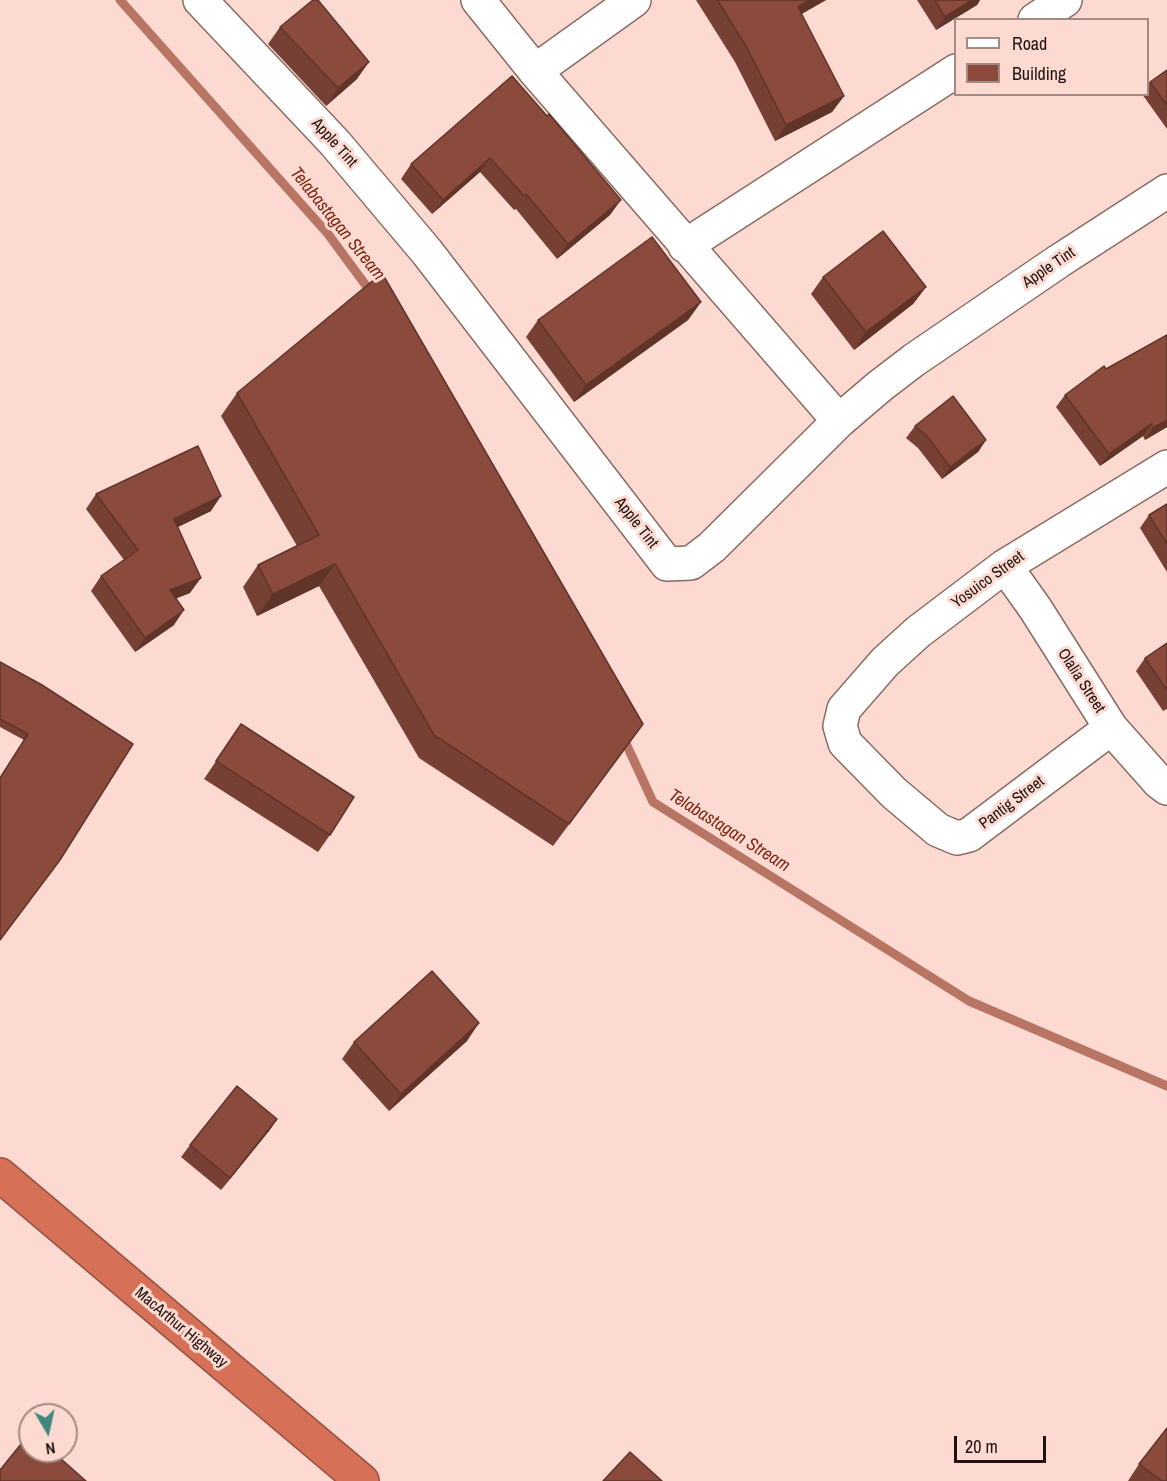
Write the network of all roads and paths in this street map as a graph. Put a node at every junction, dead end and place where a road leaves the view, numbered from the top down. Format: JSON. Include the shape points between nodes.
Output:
{"nodes":[{"id":1,"x":200,"y":0,"type":"edge"},
{"id":2,"x":478,"y":0,"type":"edge"},
{"id":3,"x":634,"y":0,"type":"edge"},
{"id":4,"x":1065,"y":0,"type":"edge"},
{"id":5,"x":1038,"y":18,"type":"edge"},
{"id":6,"x":535,"y":71,"type":"junction"},
{"id":7,"x":954,"y":72,"type":"edge"},
{"id":8,"x":1167,"y":191,"type":"edge"},
{"id":9,"x":685,"y":246,"type":"junction"},
{"id":10,"x":839,"y":421,"type":"junction"},
{"id":11,"x":1167,"y":467,"type":"edge"},
{"id":12,"x":1005,"y":566,"type":"junction"},
{"id":13,"x":840,"y":726,"type":"joint"},
{"id":14,"x":1111,"y":728,"type":"junction"},
{"id":15,"x":1167,"y":788,"type":"edge"},
{"id":16,"x":0,"y":1175,"type":"edge"},
{"id":17,"x":362,"y":1481,"type":"edge"}],
"edges":[{"from":1,"to":10,"type":"street","name":"Apple Tint","via":[[335,143],[428,252],[667,564],[691,563],[712,547]]},
{"from":2,"to":6,"type":"street"},
{"from":3,"to":6,"type":"street"},
{"from":4,"to":5,"type":"street"},
{"from":6,"to":9,"type":"street"},
{"from":7,"to":9,"type":"street"},
{"from":8,"to":10,"type":"street","name":"Apple Tint","via":[[914,360]]},
{"from":9,"to":10,"type":"street"},
{"from":11,"to":12,"type":"street","name":"Yosuico Street"},
{"from":12,"to":13,"type":"street","name":"Yosuico Street","via":[[885,662],[844,709]]},
{"from":12,"to":14,"type":"street","name":"Olalia Street"},
{"from":13,"to":14,"type":"street","name":"Pantig Street","via":[[845,742],[894,793],[938,830],[957,838],[969,835]]},
{"from":14,"to":15,"type":"street","name":"Olalia Street"},
{"from":16,"to":17,"type":"highway","name":"MacArthur Highway"}]}
